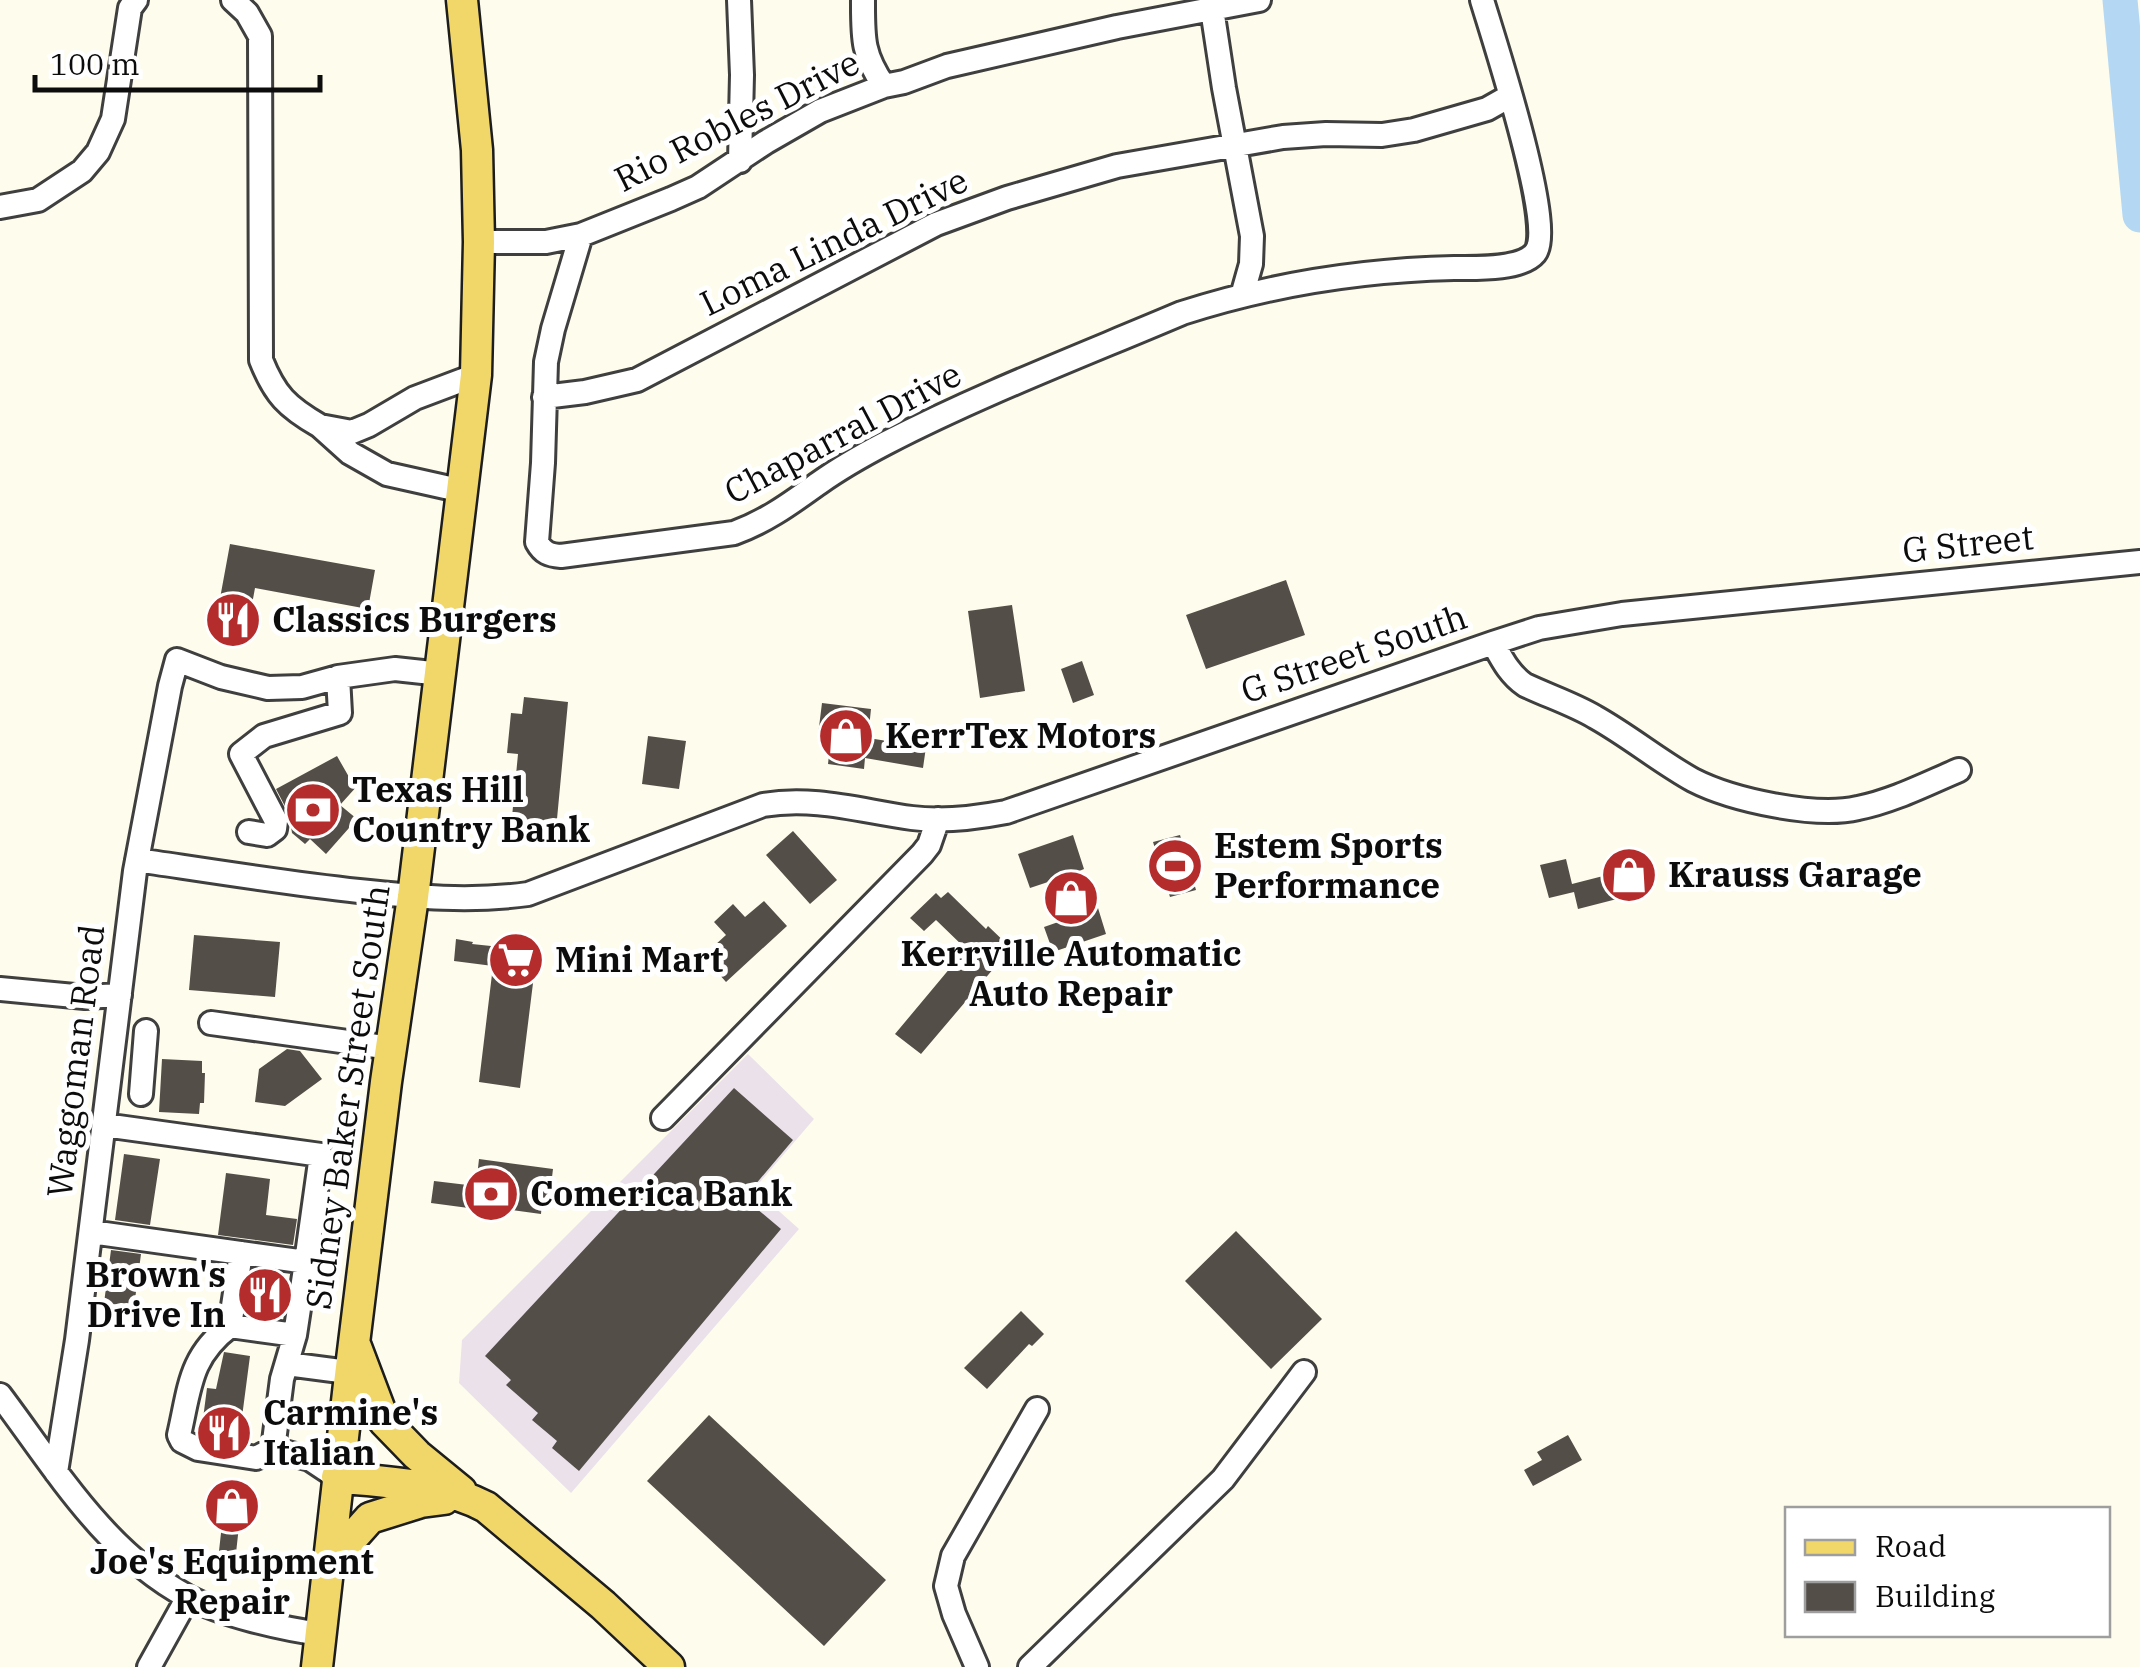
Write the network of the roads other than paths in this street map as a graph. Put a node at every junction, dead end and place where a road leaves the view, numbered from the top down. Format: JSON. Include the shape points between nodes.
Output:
{"nodes":[{"id":1,"x":136,"y":0,"type":"edge"},
{"id":2,"x":233,"y":0,"type":"edge"},
{"id":3,"x":462,"y":0,"type":"edge"},
{"id":4,"x":739,"y":0,"type":"edge"},
{"id":5,"x":863,"y":0,"type":"edge"},
{"id":6,"x":1259,"y":0,"type":"edge"},
{"id":7,"x":1482,"y":0,"type":"edge"},
{"id":8,"x":1212,"y":9,"type":"junction"},
{"id":9,"x":884,"y":86,"type":"junction"},
{"id":10,"x":1510,"y":96,"type":"junction"},
{"id":11,"x":1234,"y":145,"type":"junction"},
{"id":12,"x":740,"y":160,"type":"junction"},
{"id":13,"x":0,"y":208,"type":"edge"},
{"id":14,"x":580,"y":235,"type":"junction"},
{"id":15,"x":480,"y":242,"type":"junction"},
{"id":16,"x":1242,"y":296,"type":"junction"},
{"id":17,"x":476,"y":375,"type":"junction"},
{"id":18,"x":544,"y":397,"type":"junction"},
{"id":19,"x":320,"y":426,"type":"junction"},
{"id":20,"x":464,"y":490,"type":"junction"},
{"id":21,"x":2140,"y":562,"type":"edge"},
{"id":22,"x":1802,"y":596,"type":"joint"},
{"id":23,"x":1494,"y":642,"type":"junction"},
{"id":24,"x":441,"y":674,"type":"junction"},
{"id":25,"x":338,"y":677,"type":"junction"},
{"id":26,"x":1959,"y":770,"type":"dead end"},
{"id":27,"x":938,"y":820,"type":"junction"},
{"id":28,"x":249,"y":832,"type":"dead end"},
{"id":29,"x":137,"y":860,"type":"junction"},
{"id":30,"x":413,"y":897,"type":"junction"},
{"id":31,"x":0,"y":990,"type":"edge"},
{"id":32,"x":120,"y":995,"type":"junction"},
{"id":33,"x":210,"y":1024,"type":"dead end"},
{"id":34,"x":146,"y":1031,"type":"dead end"},
{"id":35,"x":391,"y":1048,"type":"junction"},
{"id":36,"x":140,"y":1094,"type":"dead end"},
{"id":37,"x":663,"y":1118,"type":"dead end"},
{"id":38,"x":104,"y":1125,"type":"junction"},
{"id":39,"x":91,"y":1232,"type":"junction"},
{"id":40,"x":241,"y":1253,"type":"junction"},
{"id":41,"x":306,"y":1262,"type":"junction"},
{"id":42,"x":230,"y":1326,"type":"junction"},
{"id":43,"x":295,"y":1336,"type":"junction"},
{"id":44,"x":287,"y":1364,"type":"junction"},
{"id":45,"x":1304,"y":1372,"type":"dead end"},
{"id":46,"x":358,"y":1374,"type":"junction"},
{"id":47,"x":0,"y":1394,"type":"edge"},
{"id":48,"x":1037,"y":1409,"type":"dead end"},
{"id":49,"x":273,"y":1449,"type":"junction"},
{"id":50,"x":56,"y":1472,"type":"junction"},
{"id":51,"x":337,"y":1476,"type":"junction"},
{"id":52,"x":467,"y":1496,"type":"junction"},
{"id":53,"x":328,"y":1564,"type":"junction"},
{"id":54,"x":188,"y":1597,"type":"junction"},
{"id":55,"x":321,"y":1634,"type":"junction"},
{"id":56,"x":149,"y":1667,"type":"edge"},
{"id":57,"x":317,"y":1667,"type":"edge"},
{"id":58,"x":668,"y":1667,"type":"edge"},
{"id":59,"x":978,"y":1667,"type":"edge"},
{"id":60,"x":1030,"y":1667,"type":"edge"}],
"edges":[{"from":1,"to":13,"type":"street","via":[[113,119],[98,152],[38,200]]},
{"from":2,"to":19,"type":"street","via":[[260,36],[261,360],[277,393]]},
{"from":3,"to":15,"type":"main road","name":"Sidney Baker Street South"},
{"from":4,"to":12,"type":"street"},
{"from":5,"to":9,"type":"street","via":[[866,56]]},
{"from":6,"to":8,"type":"street","name":"Rio Robles Drive"},
{"from":7,"to":10,"type":"street"},
{"from":8,"to":9,"type":"street","name":"Rio Robles Drive","via":[[946,66]]},
{"from":8,"to":11,"type":"street"},
{"from":9,"to":12,"type":"street","name":"Rio Robles Drive","via":[[798,122]]},
{"from":10,"to":11,"type":"street","name":"Loma Linda Drive","via":[[1414,130]]},
{"from":10,"to":16,"type":"street","name":"Chaparral Drive","via":[[1539,214],[1534,255],[1512,265],[1353,277]]},
{"from":11,"to":16,"type":"street","via":[[1252,236]]},
{"from":11,"to":18,"type":"street","name":"Loma Linda Drive","via":[[1098,171],[953,217],[636,380]]},
{"from":12,"to":14,"type":"street","name":"Rio Robles Drive","via":[[672,200]]},
{"from":14,"to":15,"type":"street","name":"Rio Robles Drive"},
{"from":14,"to":18,"type":"street","name":"Chaparral Drive","via":[[553,329]]},
{"from":15,"to":17,"type":"main road","name":"Sidney Baker Street South"},
{"from":16,"to":18,"type":"street","name":"Chaparral Drive","via":[[1182,313],[926,423],[758,524],[689,540],[561,556],[542,551],[536,542]]},
{"from":17,"to":19,"type":"street","via":[[352,432]]},
{"from":17,"to":20,"type":"main road","name":"Sidney Baker Street South"},
{"from":19,"to":20,"type":"street","via":[[387,474]]},
{"from":20,"to":24,"type":"main road","name":"Sidney Baker Street South"},
{"from":21,"to":22,"type":"street","name":"G Street"},
{"from":22,"to":23,"type":"street","name":"G Street South","via":[[1591,618]]},
{"from":23,"to":26,"type":"street","via":[[1525,686],[1596,718],[1698,782],[1744,797],[1799,809],[1855,809]]},
{"from":23,"to":27,"type":"street","name":"G Street South","via":[[1018,808]]},
{"from":24,"to":25,"type":"street","via":[[395,669]]},
{"from":24,"to":30,"type":"main road","name":"Sidney Baker Street South"},
{"from":25,"to":28,"type":"street","via":[[340,713],[264,736],[240,754],[276,821],[267,835]]},
{"from":25,"to":29,"type":"street","name":"Waggoman Road","via":[[268,688],[177,660]]},
{"from":27,"to":30,"type":"street","name":"G Street South","via":[[778,802],[528,894]]},
{"from":27,"to":37,"type":"street","via":[[922,854]]},
{"from":29,"to":30,"type":"street","name":"G Street South"},
{"from":29,"to":32,"type":"street","name":"Waggoman Road"},
{"from":30,"to":35,"type":"main road","name":"Sidney Baker Street South"},
{"from":31,"to":32,"type":"street"},
{"from":32,"to":38,"type":"street","name":"Waggoman Road"},
{"from":33,"to":35,"type":"street"},
{"from":34,"to":36,"type":"street"},
{"from":35,"to":46,"type":"main road","name":"Sidney Baker Street South","via":[[354,1340]]},
{"from":38,"to":39,"type":"street","name":"Waggoman Road"},
{"from":38,"to":41,"type":"street","via":[[321,1155]]},
{"from":39,"to":40,"type":"street"},
{"from":39,"to":50,"type":"street","name":"Waggoman Road"},
{"from":40,"to":41,"type":"street"},
{"from":40,"to":42,"type":"street"},
{"from":41,"to":43,"type":"street"},
{"from":42,"to":43,"type":"street"},
{"from":42,"to":49,"type":"street","via":[[194,1366],[179,1435],[198,1449],[256,1458]]},
{"from":43,"to":44,"type":"street"},
{"from":44,"to":46,"type":"street"},
{"from":44,"to":49,"type":"street"},
{"from":45,"to":60,"type":"street","via":[[1223,1480]]},
{"from":46,"to":51,"type":"main road"},
{"from":46,"to":52,"type":"main road","via":[[384,1421]]},
{"from":47,"to":50,"type":"street"},
{"from":48,"to":59,"type":"street","via":[[953,1556],[946,1586]]},
{"from":49,"to":51,"type":"street","via":[[310,1458]]},
{"from":50,"to":54,"type":"street","via":[[114,1541]]},
{"from":51,"to":52,"type":"main road"},
{"from":51,"to":53,"type":"main road"},
{"from":52,"to":53,"type":"main road","via":[[370,1518]]},
{"from":52,"to":58,"type":"main road","via":[[589,1593]]},
{"from":53,"to":55,"type":"main road"},
{"from":54,"to":55,"type":"street"},
{"from":54,"to":56,"type":"street"},
{"from":55,"to":57,"type":"main road"}]}
